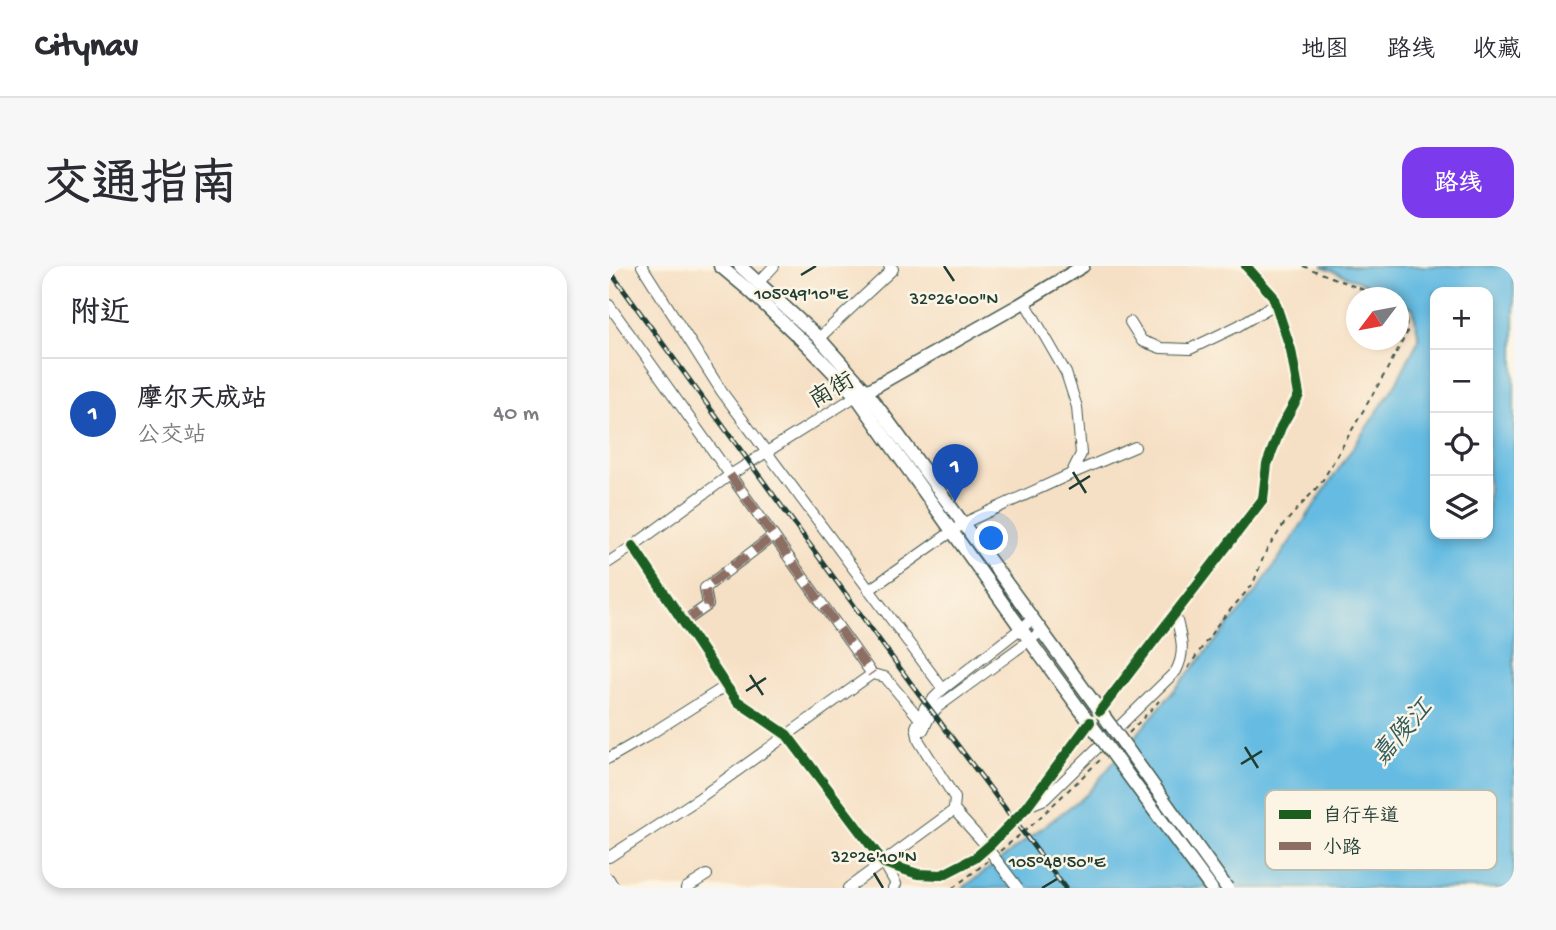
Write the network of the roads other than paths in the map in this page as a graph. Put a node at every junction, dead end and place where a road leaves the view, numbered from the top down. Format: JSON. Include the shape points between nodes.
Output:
{"nodes":[{"id":1,"x":642,"y":266,"type":"edge"},
{"id":2,"x":720,"y":266,"type":"edge"},
{"id":3,"x":740,"y":266,"type":"edge"},
{"id":4,"x":773,"y":266,"type":"edge"},
{"id":5,"x":889,"y":266,"type":"edge"},
{"id":6,"x":1083,"y":266,"type":"edge"},
{"id":7,"x":1246,"y":266,"type":"edge"},
{"id":8,"x":759,"y":282,"type":"junction"},
{"id":9,"x":1025,"y":302,"type":"junction"},
{"id":10,"x":1275,"y":303,"type":"junction"},
{"id":11,"x":610,"y":310,"type":"edge"},
{"id":12,"x":1130,"y":322,"type":"dead end"},
{"id":13,"x":819,"y":338,"type":"junction"},
{"id":14,"x":862,"y":394,"type":"junction"},
{"id":15,"x":1135,"y":447,"type":"dead end"},
{"id":16,"x":768,"y":451,"type":"junction"},
{"id":17,"x":1071,"y":474,"type":"junction"},
{"id":18,"x":730,"y":475,"type":"junction"},
{"id":19,"x":964,"y":523,"type":"junction"},
{"id":20,"x":952,"y":532,"type":"junction"},
{"id":21,"x":773,"y":536,"type":"junction"},
{"id":22,"x":633,"y":546,"type":"junction"},
{"id":23,"x":609,"y":562,"type":"edge"},
{"id":24,"x":869,"y":590,"type":"junction"},
{"id":25,"x":1175,"y":613,"type":"junction"},
{"id":26,"x":1033,"y":619,"type":"junction"},
{"id":27,"x":684,"y":622,"type":"junction"},
{"id":28,"x":1021,"y":628,"type":"junction"},
{"id":29,"x":1042,"y":631,"type":"junction"},
{"id":30,"x":1030,"y":640,"type":"junction"},
{"id":31,"x":872,"y":674,"type":"junction"},
{"id":32,"x":726,"y":686,"type":"junction"},
{"id":33,"x":943,"y":689,"type":"junction"},
{"id":34,"x":1100,"y":711,"type":"junction"},
{"id":35,"x":922,"y":722,"type":"junction"},
{"id":36,"x":1090,"y":722,"type":"junction"},
{"id":37,"x":787,"y":735,"type":"junction"},
{"id":38,"x":609,"y":758,"type":"edge"},
{"id":39,"x":1027,"y":807,"type":"junction"},
{"id":40,"x":954,"y":810,"type":"junction"},
{"id":41,"x":609,"y":857,"type":"edge"},
{"id":42,"x":884,"y":863,"type":"junction"},
{"id":43,"x":707,"y":875,"type":"dead end"},
{"id":44,"x":609,"y":880,"type":"edge"},
{"id":45,"x":614,"y":888,"type":"edge"},
{"id":46,"x":685,"y":888,"type":"edge"},
{"id":47,"x":849,"y":888,"type":"edge"},
{"id":48,"x":893,"y":888,"type":"edge"},
{"id":49,"x":1018,"y":888,"type":"edge"},
{"id":50,"x":1211,"y":888,"type":"edge"},
{"id":51,"x":1227,"y":888,"type":"edge"}],
"edges":[{"from":1,"to":16,"type":"street","via":[[722,392]]},
{"from":2,"to":14,"type":"main road"},
{"from":3,"to":8,"type":"main road"},
{"from":4,"to":8,"type":"street"},
{"from":5,"to":13,"type":"street","via":[[893,269]]},
{"from":6,"to":9,"type":"main road","name":"南街"},
{"from":7,"to":10,"type":"street"},
{"from":8,"to":13,"type":"main road"},
{"from":9,"to":14,"type":"main road","name":"南街"},
{"from":9,"to":17,"type":"street","via":[[1066,373],[1077,407],[1081,454]]},
{"from":10,"to":12,"type":"street","via":[[1190,349],[1161,348],[1142,341]]},
{"from":10,"to":25,"type":"street","via":[[1291,350],[1299,395],[1266,464],[1263,499]]},
{"from":11,"to":18,"type":"street"},
{"from":13,"to":14,"type":"main road"},
{"from":14,"to":16,"type":"street","name":"南街"},
{"from":14,"to":19,"type":"main road"},
{"from":14,"to":20,"type":"main road"},
{"from":15,"to":17,"type":"street"},
{"from":16,"to":18,"type":"street","name":"南街"},
{"from":16,"to":24,"type":"street"},
{"from":17,"to":19,"type":"street"},
{"from":18,"to":21,"type":"street"},
{"from":18,"to":22,"type":"street","name":"南街"},
{"from":19,"to":20,"type":"street"},
{"from":19,"to":26,"type":"main road"},
{"from":20,"to":24,"type":"street"},
{"from":20,"to":28,"type":"main road"},
{"from":21,"to":27,"type":"street","via":[[705,588],[708,605]]},
{"from":21,"to":31,"type":"street"},
{"from":22,"to":23,"type":"street","name":"南街"},
{"from":22,"to":27,"type":"street"},
{"from":24,"to":33,"type":"street"},
{"from":25,"to":34,"type":"street"},
{"from":25,"to":39,"type":"street","via":[[1183,650],[1176,671],[1045,799]]},
{"from":26,"to":28,"type":"street"},
{"from":26,"to":29,"type":"main road"},
{"from":27,"to":32,"type":"street"},
{"from":28,"to":30,"type":"main road"},
{"from":28,"to":33,"type":"street"},
{"from":29,"to":30,"type":"street"},
{"from":29,"to":34,"type":"main road"},
{"from":30,"to":35,"type":"street"},
{"from":30,"to":36,"type":"main road"},
{"from":31,"to":35,"type":"street","via":[[885,677]]},
{"from":31,"to":37,"type":"street"},
{"from":32,"to":37,"type":"street","via":[[737,701]]},
{"from":32,"to":38,"type":"street"},
{"from":33,"to":35,"type":"street","via":[[925,707]]},
{"from":34,"to":51,"type":"main road","bridge":true},
{"from":35,"to":40,"type":"street","via":[[916,727],[919,741],[955,798]]},
{"from":36,"to":39,"type":"street"},
{"from":36,"to":50,"type":"main road","bridge":true},
{"from":37,"to":41,"type":"street"},
{"from":37,"to":42,"type":"street"},
{"from":39,"to":42,"type":"street","via":[[975,858],[942,875],[918,874]]},
{"from":40,"to":42,"type":"street"},
{"from":40,"to":49,"type":"street","bridge":true},
{"from":42,"to":47,"type":"street"},
{"from":42,"to":48,"type":"street","via":[[896,884]]},
{"from":43,"to":46,"type":"street"},
{"from":44,"to":45,"type":"street"}]}
